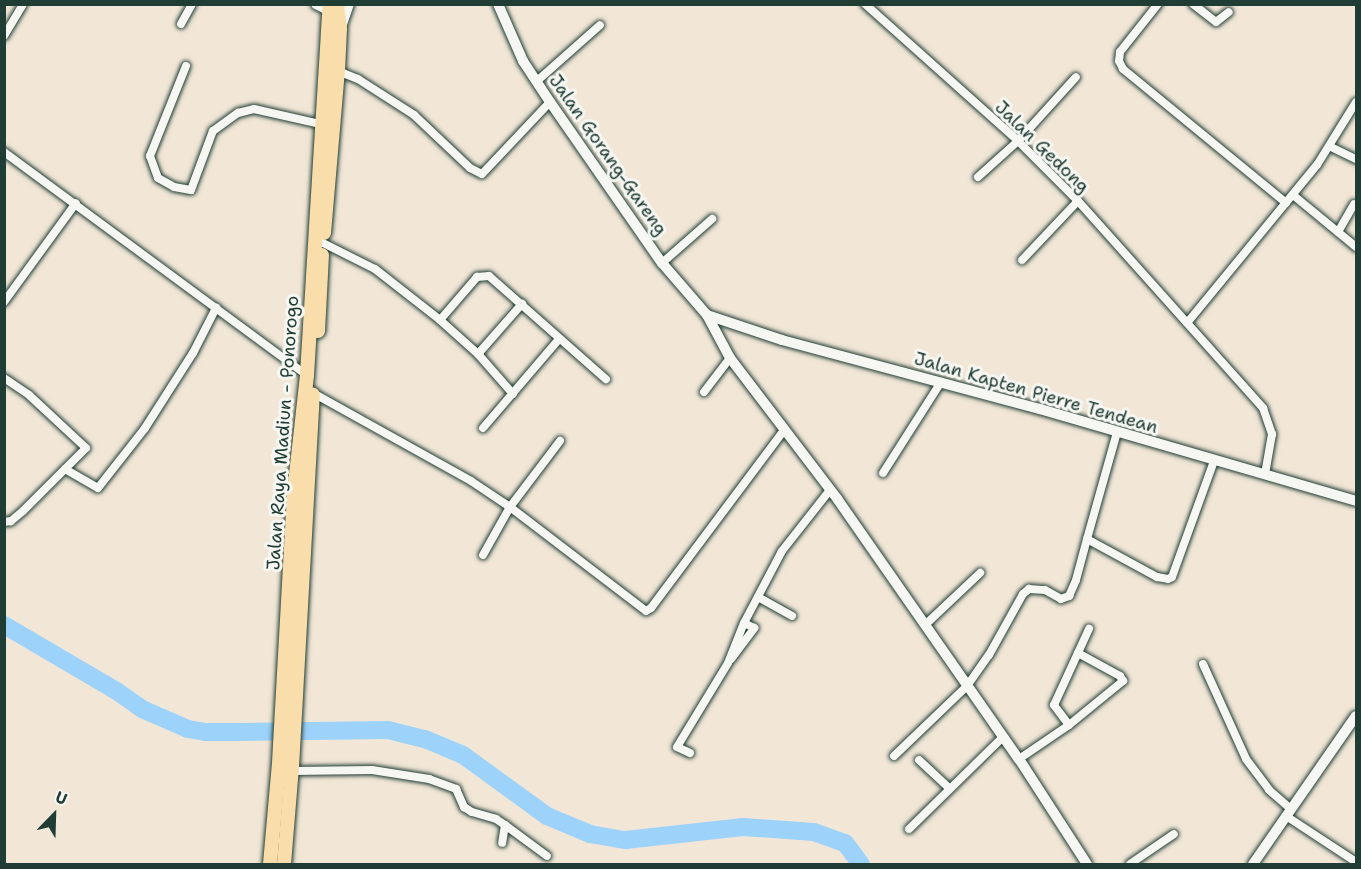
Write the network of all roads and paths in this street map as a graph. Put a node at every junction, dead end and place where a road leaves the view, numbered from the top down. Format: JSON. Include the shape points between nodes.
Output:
{"nodes":[{"id":1,"x":23,"y":4,"type":"edge"},
{"id":2,"x":192,"y":4,"type":"edge"},
{"id":3,"x":349,"y":4,"type":"edge"},
{"id":4,"x":498,"y":4,"type":"edge"},
{"id":5,"x":865,"y":4,"type":"edge"},
{"id":6,"x":1158,"y":4,"type":"edge"},
{"id":7,"x":1193,"y":4,"type":"edge"},
{"id":8,"x":328,"y":6,"type":"edge"},
{"id":9,"x":1229,"y":12,"type":"dead end"},
{"id":10,"x":181,"y":24,"type":"dead end"},
{"id":11,"x":600,"y":25,"type":"dead end"},
{"id":12,"x":340,"y":29,"type":"junction"},
{"id":13,"x":4,"y":36,"type":"edge"},
{"id":14,"x":186,"y":66,"type":"dead end"},
{"id":15,"x":338,"y":71,"type":"junction"},
{"id":16,"x":1076,"y":77,"type":"dead end"},
{"id":17,"x":537,"y":81,"type":"junction"},
{"id":18,"x":550,"y":102,"type":"junction"},
{"id":19,"x":1356,"y":102,"type":"edge"},
{"id":20,"x":327,"y":125,"type":"junction"},
{"id":21,"x":1018,"y":141,"type":"junction"},
{"id":22,"x":1331,"y":147,"type":"junction"},
{"id":23,"x":4,"y":152,"type":"edge"},
{"id":24,"x":1356,"y":159,"type":"edge"},
{"id":25,"x":978,"y":177,"type":"dead end"},
{"id":26,"x":1293,"y":195,"type":"junction"},
{"id":27,"x":1078,"y":201,"type":"junction"},
{"id":28,"x":76,"y":202,"type":"junction"},
{"id":29,"x":1286,"y":203,"type":"junction"},
{"id":30,"x":1354,"y":204,"type":"dead end"},
{"id":31,"x":712,"y":219,"type":"dead end"},
{"id":32,"x":1338,"y":231,"type":"junction"},
{"id":33,"x":323,"y":243,"type":"junction"},
{"id":34,"x":1356,"y":247,"type":"edge"},
{"id":35,"x":1022,"y":260,"type":"dead end"},
{"id":36,"x":662,"y":263,"type":"junction"},
{"id":37,"x":4,"y":302,"type":"edge"},
{"id":38,"x":522,"y":304,"type":"junction"},
{"id":39,"x":216,"y":308,"type":"junction"},
{"id":40,"x":707,"y":315,"type":"junction"},
{"id":41,"x":440,"y":320,"type":"junction"},
{"id":42,"x":1187,"y":323,"type":"junction"},
{"id":43,"x":559,"y":339,"type":"junction"},
{"id":44,"x":478,"y":354,"type":"junction"},
{"id":45,"x":730,"y":358,"type":"junction"},
{"id":46,"x":307,"y":375,"type":"junction"},
{"id":47,"x":4,"y":378,"type":"edge"},
{"id":48,"x":606,"y":379,"type":"dead end"},
{"id":49,"x":941,"y":382,"type":"junction"},
{"id":50,"x":704,"y":392,"type":"dead end"},
{"id":51,"x":313,"y":393,"type":"junction"},
{"id":52,"x":513,"y":394,"type":"junction"},
{"id":53,"x":483,"y":428,"type":"dead end"},
{"id":54,"x":784,"y":430,"type":"junction"},
{"id":55,"x":1117,"y":432,"type":"junction"},
{"id":56,"x":560,"y":441,"type":"dead end"},
{"id":57,"x":1214,"y":460,"type":"junction"},
{"id":58,"x":65,"y":469,"type":"junction"},
{"id":59,"x":883,"y":473,"type":"dead end"},
{"id":60,"x":1265,"y":474,"type":"junction"},
{"id":61,"x":830,"y":490,"type":"junction"},
{"id":62,"x":1356,"y":501,"type":"edge"},
{"id":63,"x":510,"y":507,"type":"junction"},
{"id":64,"x":4,"y":522,"type":"edge"},
{"id":65,"x":1088,"y":539,"type":"junction"},
{"id":66,"x":298,"y":549,"type":"junction"},
{"id":67,"x":483,"y":555,"type":"dead end"},
{"id":68,"x":980,"y":573,"type":"dead end"},
{"id":69,"x":758,"y":597,"type":"junction"},
{"id":70,"x":792,"y":616,"type":"dead end"},
{"id":71,"x":925,"y":626,"type":"junction"},
{"id":72,"x":1089,"y":629,"type":"dead end"},
{"id":73,"x":1078,"y":653,"type":"junction"},
{"id":74,"x":1203,"y":664,"type":"dead end"},
{"id":75,"x":967,"y":686,"type":"junction"},
{"id":76,"x":1356,"y":716,"type":"edge"},
{"id":77,"x":1069,"y":725,"type":"junction"},
{"id":78,"x":1003,"y":737,"type":"junction"},
{"id":79,"x":690,"y":753,"type":"dead end"},
{"id":80,"x":894,"y":756,"type":"dead end"},
{"id":81,"x":1019,"y":759,"type":"junction"},
{"id":82,"x":918,"y":760,"type":"dead end"},
{"id":83,"x":294,"y":769,"type":"junction"},
{"id":84,"x":950,"y":789,"type":"junction"},
{"id":85,"x":1289,"y":813,"type":"junction"},
{"id":86,"x":505,"y":825,"type":"junction"},
{"id":87,"x":909,"y":829,"type":"dead end"},
{"id":88,"x":1174,"y":834,"type":"dead end"},
{"id":89,"x":502,"y":843,"type":"dead end"},
{"id":90,"x":547,"y":856,"type":"dead end"},
{"id":91,"x":285,"y":858,"type":"edge"},
{"id":92,"x":270,"y":859,"type":"edge"},
{"id":93,"x":1356,"y":862,"type":"edge"},
{"id":94,"x":1087,"y":864,"type":"edge"},
{"id":95,"x":1130,"y":864,"type":"edge"},
{"id":96,"x":1253,"y":864,"type":"edge"}],
"edges":[{"from":1,"to":13,"type":"street"},
{"from":2,"to":10,"type":"street"},
{"from":3,"to":12,"type":"main road"},
{"from":4,"to":17,"type":"main road","name":"Jalan Gorang-Gareng","via":[[512,40]]},
{"from":5,"to":21,"type":"street","name":"Jalan Gedong"},
{"from":6,"to":29,"type":"street","via":[[1123,46],[1120,65]]},
{"from":7,"to":9,"type":"street","via":[[1216,22]]},
{"from":8,"to":12,"type":"highway","name":"Jalan Raya Madiun - Ponorogo"},
{"from":8,"to":20,"type":"highway","name":"Jalan Raya Madiun - Ponorogo"},
{"from":11,"to":17,"type":"street"},
{"from":12,"to":15,"type":"highway","name":"Jalan Raya Madiun - Ponorogo"},
{"from":14,"to":20,"type":"street","via":[[150,156],[158,178],[174,187],[190,190],[213,131],[238,113],[254,109]]},
{"from":15,"to":18,"type":"street","via":[[358,79],[414,115],[462,161],[482,174]]},
{"from":15,"to":20,"type":"highway","name":"Jalan Raya Madiun - Ponorogo"},
{"from":16,"to":21,"type":"street"},
{"from":17,"to":18,"type":"main road","name":"Jalan Gorang-Gareng"},
{"from":18,"to":36,"type":"main road","name":"Jalan Gorang-Gareng"},
{"from":19,"to":22,"type":"street"},
{"from":20,"to":33,"type":"highway","name":"Jalan Raya Madiun - Ponorogo"},
{"from":20,"to":46,"type":"highway","name":"Jalan Raya Madiun - Ponorogo"},
{"from":21,"to":25,"type":"street"},
{"from":21,"to":27,"type":"street","name":"Jalan Gedong"},
{"from":22,"to":24,"type":"street"},
{"from":22,"to":26,"type":"street"},
{"from":23,"to":28,"type":"street"},
{"from":26,"to":29,"type":"street"},
{"from":26,"to":32,"type":"street"},
{"from":27,"to":35,"type":"street"},
{"from":27,"to":42,"type":"street","name":"Jalan Gedong"},
{"from":28,"to":37,"type":"street"},
{"from":28,"to":39,"type":"street"},
{"from":29,"to":42,"type":"street"},
{"from":30,"to":32,"type":"street"},
{"from":31,"to":36,"type":"street"},
{"from":32,"to":34,"type":"street"},
{"from":33,"to":41,"type":"street","via":[[375,269]]},
{"from":33,"to":51,"type":"highway","name":"Jalan Raya Madiun - Ponorogo"},
{"from":36,"to":40,"type":"main road","name":"Jalan Gorang-Gareng"},
{"from":38,"to":41,"type":"street","via":[[495,280],[477,277]]},
{"from":38,"to":43,"type":"street"},
{"from":38,"to":44,"type":"street"},
{"from":39,"to":46,"type":"street"},
{"from":39,"to":58,"type":"street","via":[[193,353],[145,428],[98,489]]},
{"from":40,"to":45,"type":"main road","name":"Jalan Gorang-Gareng"},
{"from":40,"to":49,"type":"main road","name":"Jalan Kapten Pierre Tendean","via":[[782,340]]},
{"from":41,"to":44,"type":"street"},
{"from":42,"to":60,"type":"street","name":"Jalan Gedong","via":[[1263,408],[1272,434]]},
{"from":43,"to":48,"type":"street"},
{"from":43,"to":52,"type":"street"},
{"from":44,"to":52,"type":"street"},
{"from":45,"to":50,"type":"street"},
{"from":45,"to":54,"type":"main road","name":"Jalan Gorang-Gareng"},
{"from":46,"to":66,"type":"highway","name":"Jalan Raya Madiun - Ponorogo","via":[[294,493]]},
{"from":47,"to":58,"type":"street","via":[[84,444],[86,449]]},
{"from":49,"to":55,"type":"main road","name":"Jalan Kapten Pierre Tendean"},
{"from":49,"to":59,"type":"street"},
{"from":51,"to":63,"type":"street"},
{"from":51,"to":66,"type":"highway","name":"Jalan Raya Madiun - Ponorogo"},
{"from":52,"to":53,"type":"street"},
{"from":54,"to":61,"type":"main road","name":"Jalan Gorang-Gareng"},
{"from":54,"to":63,"type":"street","via":[[648,611]]},
{"from":55,"to":57,"type":"main road","name":"Jalan Kapten Pierre Tendean"},
{"from":55,"to":65,"type":"street"},
{"from":56,"to":63,"type":"street"},
{"from":57,"to":60,"type":"main road","name":"Jalan Kapten Pierre Tendean"},
{"from":57,"to":65,"type":"street","via":[[1168,579],[1143,571]]},
{"from":58,"to":64,"type":"street","via":[[23,511]]},
{"from":60,"to":62,"type":"main road","name":"Jalan Kapten Pierre Tendean"},
{"from":61,"to":69,"type":"street","via":[[782,551]]},
{"from":61,"to":71,"type":"main road","name":"Jalan Gorang-Gareng"},
{"from":63,"to":67,"type":"street"},
{"from":65,"to":75,"type":"street","via":[[1069,596],[1061,598],[1029,588]]},
{"from":66,"to":83,"type":"highway","name":"Jalan Raya Madiun - Ponorogo","via":[[292,649]]},
{"from":68,"to":71,"type":"street"},
{"from":69,"to":70,"type":"street"},
{"from":69,"to":79,"type":"street","via":[[744,623],[754,628],[677,747]]},
{"from":71,"to":75,"type":"main road","name":"Jalan Gorang-Gareng"},
{"from":72,"to":73,"type":"street"},
{"from":73,"to":77,"type":"street","via":[[1054,705]]},
{"from":73,"to":77,"type":"street","via":[[1124,681]]},
{"from":74,"to":85,"type":"street","via":[[1246,759]]},
{"from":75,"to":78,"type":"main road","name":"Jalan Gorang-Gareng"},
{"from":75,"to":80,"type":"street"},
{"from":76,"to":85,"type":"main road"},
{"from":77,"to":81,"type":"street"},
{"from":78,"to":81,"type":"main road","name":"Jalan Gorang-Gareng"},
{"from":78,"to":84,"type":"street"},
{"from":81,"to":94,"type":"main road","name":"Jalan Gorang-Gareng"},
{"from":82,"to":84,"type":"street"},
{"from":83,"to":86,"type":"street","via":[[372,770],[429,779],[456,789],[464,807],[472,812]]},
{"from":83,"to":91,"type":"highway","name":"Jalan Raya Madiun - Ponorogo"},
{"from":83,"to":92,"type":"highway","name":"Jalan Raya Madiun - Ponorogo"},
{"from":84,"to":87,"type":"street"},
{"from":85,"to":93,"type":"street"},
{"from":85,"to":96,"type":"main road"},
{"from":86,"to":89,"type":"street"},
{"from":86,"to":90,"type":"street"},
{"from":88,"to":95,"type":"street"},
{"from":91,"to":92,"type":"highway"}]}
